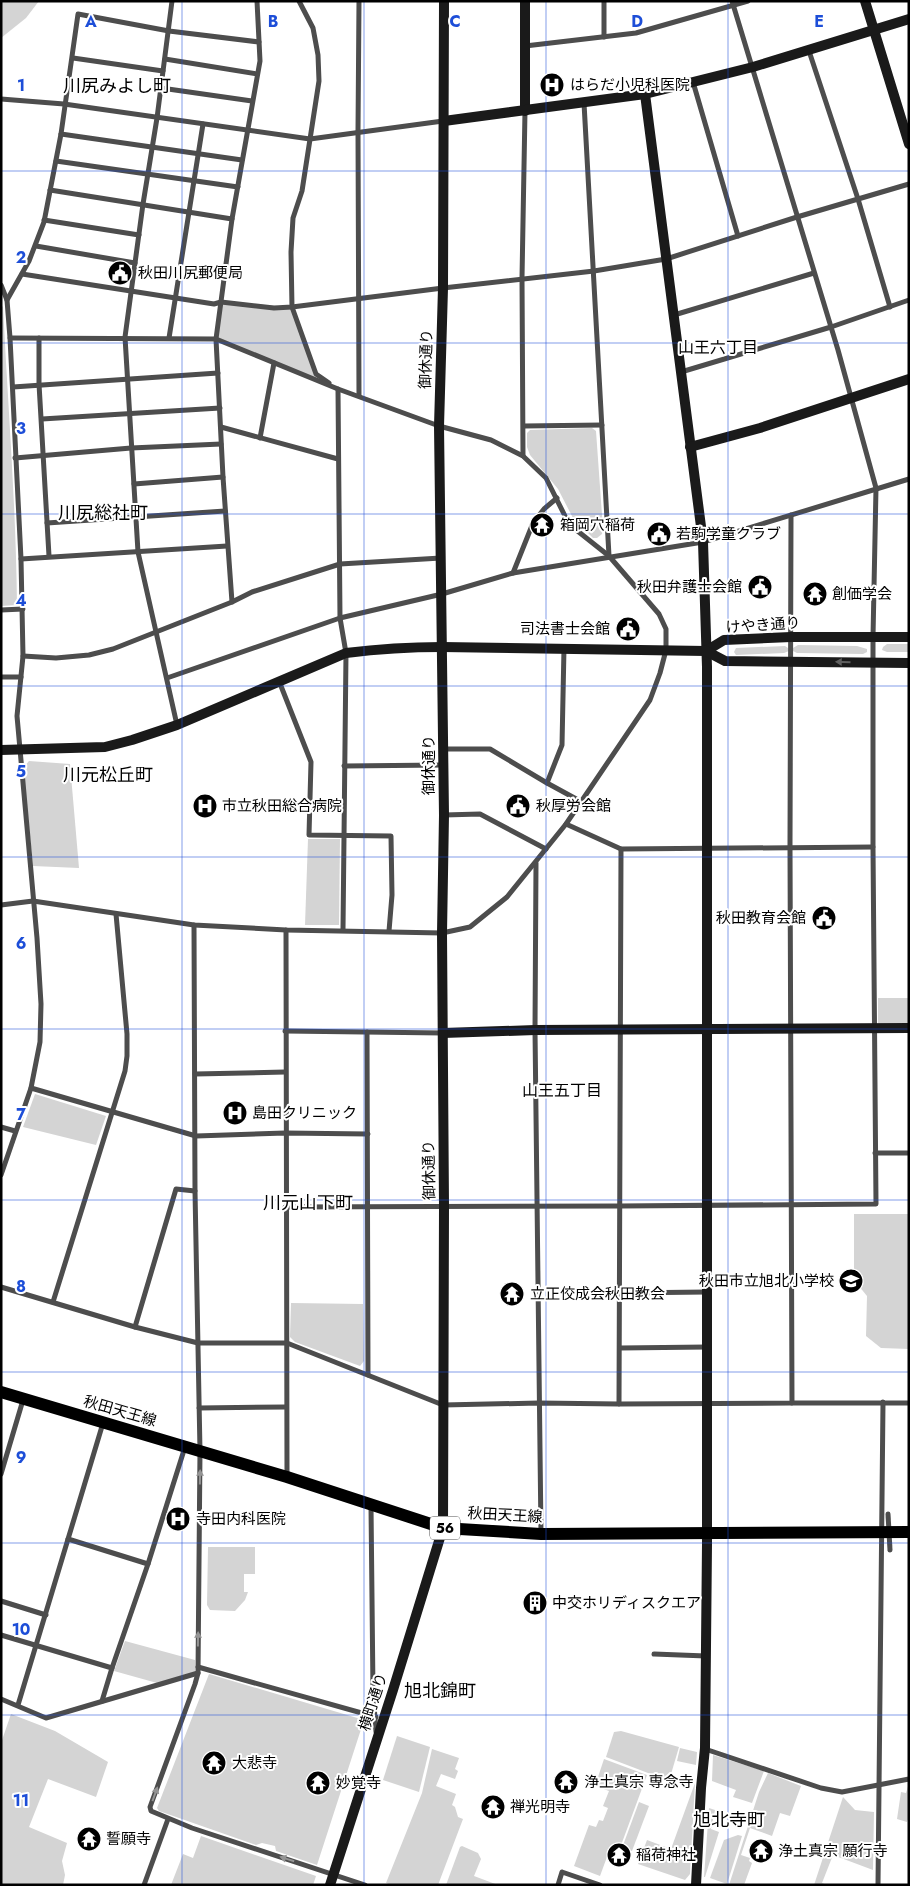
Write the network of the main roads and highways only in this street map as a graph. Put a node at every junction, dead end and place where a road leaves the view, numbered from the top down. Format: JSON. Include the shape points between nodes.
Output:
{"nodes":[{"id":1,"x":1,"y":1392,"type":"edge"},
{"id":2,"x":909,"y":1532,"type":"edge"}],
"edges":[{"from":1,"to":2,"type":"main road","name":"秋田天王線","number":"56","via":[[287,1477],[443,1528],[541,1534]]}]}
